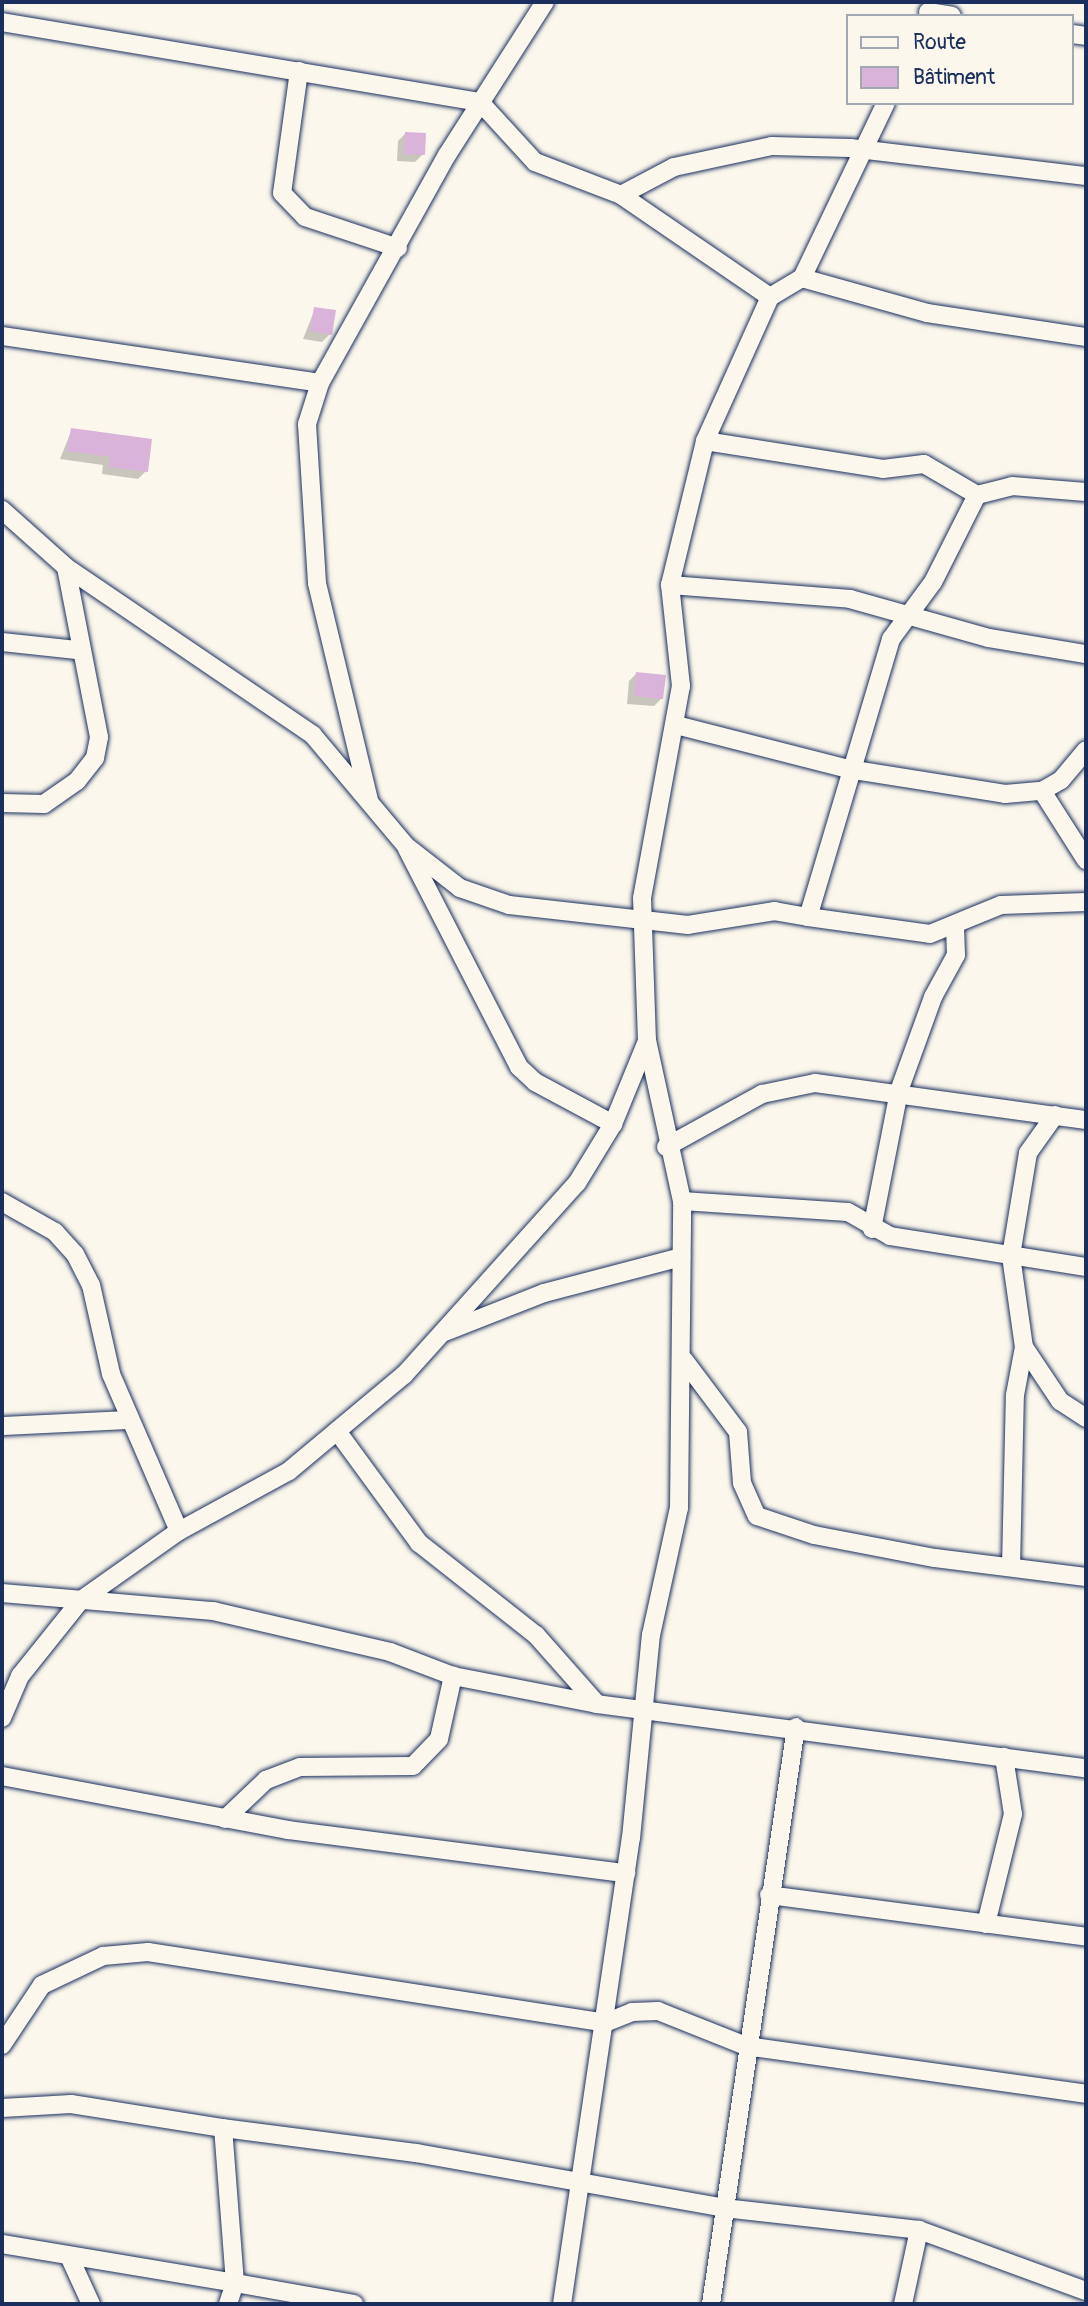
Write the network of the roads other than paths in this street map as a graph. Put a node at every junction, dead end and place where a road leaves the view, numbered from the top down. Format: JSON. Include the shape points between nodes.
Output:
{"nodes":[{"id":1,"x":545,"y":2,"type":"edge"},
{"id":2,"x":2,"y":22,"type":"edge"},
{"id":3,"x":299,"y":71,"type":"junction"},
{"id":4,"x":481,"y":102,"type":"junction"},
{"id":5,"x":885,"y":105,"type":"edge"},
{"id":6,"x":865,"y":150,"type":"junction"},
{"id":7,"x":1086,"y":176,"type":"edge"},
{"id":8,"x":621,"y":195,"type":"junction"},
{"id":9,"x":398,"y":248,"type":"junction"},
{"id":10,"x":802,"y":278,"type":"junction"},
{"id":11,"x":770,"y":297,"type":"junction"},
{"id":12,"x":2,"y":336,"type":"edge"},
{"id":13,"x":1086,"y":337,"type":"edge"},
{"id":14,"x":320,"y":383,"type":"junction"},
{"id":15,"x":705,"y":440,"type":"junction"},
{"id":16,"x":1086,"y":492,"type":"edge"},
{"id":17,"x":977,"y":495,"type":"junction"},
{"id":18,"x":2,"y":510,"type":"edge"},
{"id":19,"x":65,"y":567,"type":"junction"},
{"id":20,"x":670,"y":585,"type":"junction"},
{"id":21,"x":902,"y":616,"type":"junction"},
{"id":22,"x":2,"y":642,"type":"edge"},
{"id":23,"x":77,"y":650,"type":"junction"},
{"id":24,"x":1086,"y":654,"type":"edge"},
{"id":25,"x":676,"y":725,"type":"junction"},
{"id":26,"x":1086,"y":750,"type":"edge"},
{"id":27,"x":848,"y":769,"type":"junction"},
{"id":28,"x":1042,"y":791,"type":"junction"},
{"id":29,"x":2,"y":803,"type":"edge"},
{"id":30,"x":370,"y":803,"type":"junction"},
{"id":31,"x":406,"y":846,"type":"junction"},
{"id":32,"x":1086,"y":860,"type":"edge"},
{"id":33,"x":1086,"y":902,"type":"edge"},
{"id":34,"x":808,"y":917,"type":"junction"},
{"id":35,"x":645,"y":925,"type":"junction"},
{"id":36,"x":955,"y":926,"type":"junction"},
{"id":37,"x":647,"y":1041,"type":"junction"},
{"id":38,"x":899,"y":1091,"type":"junction"},
{"id":39,"x":1055,"y":1115,"type":"junction"},
{"id":40,"x":1086,"y":1120,"type":"edge"},
{"id":41,"x":613,"y":1124,"type":"junction"},
{"id":42,"x":666,"y":1147,"type":"junction"},
{"id":43,"x":682,"y":1201,"type":"junction"},
{"id":44,"x":2,"y":1202,"type":"edge"},
{"id":45,"x":872,"y":1229,"type":"junction"},
{"id":46,"x":681,"y":1256,"type":"junction"},
{"id":47,"x":1011,"y":1256,"type":"junction"},
{"id":48,"x":1086,"y":1268,"type":"edge"},
{"id":49,"x":442,"y":1333,"type":"junction"},
{"id":50,"x":1024,"y":1347,"type":"junction"},
{"id":51,"x":684,"y":1360,"type":"junction"},
{"id":52,"x":1086,"y":1418,"type":"edge"},
{"id":53,"x":129,"y":1420,"type":"junction"},
{"id":54,"x":2,"y":1426,"type":"edge"},
{"id":55,"x":337,"y":1431,"type":"junction"},
{"id":56,"x":179,"y":1531,"type":"junction"},
{"id":57,"x":1011,"y":1567,"type":"junction"},
{"id":58,"x":1086,"y":1577,"type":"edge"},
{"id":59,"x":2,"y":1593,"type":"edge"},
{"id":60,"x":80,"y":1601,"type":"junction"},
{"id":61,"x":453,"y":1675,"type":"junction"},
{"id":62,"x":597,"y":1704,"type":"junction"},
{"id":63,"x":641,"y":1705,"type":"junction"},
{"id":64,"x":2,"y":1718,"type":"edge"},
{"id":65,"x":796,"y":1727,"type":"junction"},
{"id":66,"x":1004,"y":1757,"type":"junction"},
{"id":67,"x":1084,"y":1763,"type":"edge"},
{"id":68,"x":2,"y":1776,"type":"edge"},
{"id":69,"x":225,"y":1819,"type":"junction"},
{"id":70,"x":626,"y":1873,"type":"junction"},
{"id":71,"x":769,"y":1895,"type":"junction"},
{"id":72,"x":986,"y":1924,"type":"junction"},
{"id":73,"x":1086,"y":1937,"type":"edge"},
{"id":74,"x":605,"y":2023,"type":"junction"},
{"id":75,"x":2,"y":2045,"type":"edge"},
{"id":76,"x":746,"y":2046,"type":"junction"},
{"id":77,"x":1086,"y":2095,"type":"edge"},
{"id":78,"x":2,"y":2108,"type":"edge"},
{"id":79,"x":223,"y":2128,"type":"junction"},
{"id":80,"x":581,"y":2185,"type":"junction"},
{"id":81,"x":724,"y":2208,"type":"junction"},
{"id":82,"x":919,"y":2230,"type":"junction"},
{"id":83,"x":2,"y":2244,"type":"edge"},
{"id":84,"x":69,"y":2256,"type":"junction"},
{"id":85,"x":235,"y":2283,"type":"junction"},
{"id":86,"x":1086,"y":2291,"type":"edge"},
{"id":87,"x":91,"y":2304,"type":"edge"},
{"id":88,"x":228,"y":2304,"type":"edge"},
{"id":89,"x":354,"y":2304,"type":"edge"},
{"id":90,"x":562,"y":2304,"type":"edge"},
{"id":91,"x":710,"y":2304,"type":"edge"},
{"id":92,"x":903,"y":2304,"type":"edge"}],
"edges":[{"from":1,"to":4,"type":"street"},
{"from":2,"to":3,"type":"street"},
{"from":3,"to":4,"type":"street"},
{"from":3,"to":9,"type":"street","via":[[282,193],[305,217]]},
{"from":4,"to":8,"type":"street","via":[[535,162]]},
{"from":4,"to":9,"type":"street"},
{"from":5,"to":6,"type":"street"},
{"from":6,"to":7,"type":"street"},
{"from":6,"to":8,"type":"street","via":[[772,146],[722,155],[674,167]]},
{"from":6,"to":10,"type":"street"},
{"from":8,"to":11,"type":"street"},
{"from":9,"to":14,"type":"street"},
{"from":10,"to":11,"type":"street"},
{"from":10,"to":13,"type":"street","via":[[926,313]]},
{"from":11,"to":15,"type":"street"},
{"from":12,"to":14,"type":"street"},
{"from":14,"to":30,"type":"street","via":[[307,424],[305,464],[317,583]]},
{"from":15,"to":17,"type":"street","via":[[883,469],[924,464]]},
{"from":15,"to":20,"type":"street"},
{"from":16,"to":17,"type":"street","via":[[1012,486]]},
{"from":17,"to":21,"type":"street","via":[[933,582]]},
{"from":18,"to":19,"type":"street"},
{"from":19,"to":23,"type":"street"},
{"from":19,"to":30,"type":"street","via":[[289,715]]},
{"from":20,"to":21,"type":"street","via":[[850,599]]},
{"from":20,"to":25,"type":"street","via":[[681,686]]},
{"from":21,"to":24,"type":"street"},
{"from":21,"to":27,"type":"street"},
{"from":22,"to":23,"type":"street"},
{"from":23,"to":29,"type":"street","via":[[99,737],[95,758],[77,781],[44,804]]},
{"from":25,"to":27,"type":"street"},
{"from":25,"to":35,"type":"street","via":[[646,851]]},
{"from":26,"to":28,"type":"street","via":[[1061,780]]},
{"from":27,"to":28,"type":"street","via":[[1005,794]]},
{"from":27,"to":34,"type":"street"},
{"from":28,"to":32,"type":"street"},
{"from":30,"to":31,"type":"street"},
{"from":31,"to":35,"type":"street","via":[[460,888],[509,905]]},
{"from":31,"to":41,"type":"street","via":[[519,1067]]},
{"from":33,"to":36,"type":"street","via":[[1001,905]]},
{"from":34,"to":35,"type":"street","via":[[775,911],[717,922]]},
{"from":34,"to":36,"type":"street","via":[[930,934]]},
{"from":35,"to":37,"type":"street"},
{"from":36,"to":38,"type":"street","via":[[956,955]]},
{"from":37,"to":41,"type":"street"},
{"from":37,"to":42,"type":"street"},
{"from":38,"to":39,"type":"street"},
{"from":38,"to":42,"type":"street","via":[[815,1083],[762,1094]]},
{"from":38,"to":45,"type":"street"},
{"from":39,"to":40,"type":"street"},
{"from":39,"to":47,"type":"street","via":[[1028,1153]]},
{"from":41,"to":49,"type":"street","via":[[577,1183]]},
{"from":42,"to":43,"type":"street"},
{"from":43,"to":45,"type":"street","via":[[848,1212]]},
{"from":43,"to":46,"type":"street"},
{"from":44,"to":53,"type":"street","via":[[55,1232],[75,1254],[91,1285],[111,1374]]},
{"from":45,"to":47,"type":"street"},
{"from":46,"to":49,"type":"street","via":[[544,1293]]},
{"from":46,"to":51,"type":"street"},
{"from":47,"to":48,"type":"street"},
{"from":47,"to":50,"type":"street"},
{"from":49,"to":55,"type":"street","via":[[404,1375]]},
{"from":50,"to":52,"type":"street","via":[[1060,1401]]},
{"from":50,"to":57,"type":"street","via":[[1015,1395]]},
{"from":51,"to":57,"type":"street","via":[[738,1432],[742,1483],[757,1516],[814,1535]]},
{"from":51,"to":63,"type":"street","via":[[679,1508]]},
{"from":53,"to":54,"type":"street"},
{"from":53,"to":56,"type":"street"},
{"from":55,"to":56,"type":"street","via":[[289,1471]]},
{"from":55,"to":62,"type":"street","via":[[419,1544],[536,1635]]},
{"from":56,"to":60,"type":"street"},
{"from":57,"to":58,"type":"street"},
{"from":59,"to":60,"type":"street"},
{"from":60,"to":61,"type":"street","via":[[213,1611],[390,1652]]},
{"from":60,"to":64,"type":"street","via":[[20,1675]]},
{"from":61,"to":62,"type":"street"},
{"from":61,"to":69,"type":"street","via":[[439,1739],[413,1766],[300,1767],[266,1780]]},
{"from":62,"to":63,"type":"street"},
{"from":63,"to":65,"type":"street"},
{"from":63,"to":70,"type":"street"},
{"from":65,"to":66,"type":"street"},
{"from":65,"to":71,"type":"street"},
{"from":66,"to":67,"type":"street"},
{"from":66,"to":72,"type":"street","via":[[1013,1814]]},
{"from":68,"to":69,"type":"street"},
{"from":69,"to":70,"type":"street"},
{"from":70,"to":74,"type":"street"},
{"from":71,"to":72,"type":"street"},
{"from":71,"to":76,"type":"street"},
{"from":72,"to":73,"type":"street"},
{"from":74,"to":75,"type":"street","via":[[148,1952],[103,1956],[42,1985]]},
{"from":74,"to":76,"type":"street","via":[[632,2012],[659,2011]]},
{"from":74,"to":80,"type":"street"},
{"from":76,"to":77,"type":"street"},
{"from":76,"to":81,"type":"street"},
{"from":78,"to":79,"type":"street","via":[[71,2104]]},
{"from":79,"to":80,"type":"street","via":[[416,2153]]},
{"from":79,"to":85,"type":"street"},
{"from":80,"to":81,"type":"street"},
{"from":80,"to":90,"type":"street"},
{"from":81,"to":82,"type":"street"},
{"from":81,"to":91,"type":"street"},
{"from":82,"to":86,"type":"street"},
{"from":82,"to":92,"type":"street"},
{"from":83,"to":84,"type":"street"},
{"from":84,"to":85,"type":"street"},
{"from":84,"to":87,"type":"street"},
{"from":85,"to":88,"type":"street"},
{"from":85,"to":89,"type":"street"}]}
